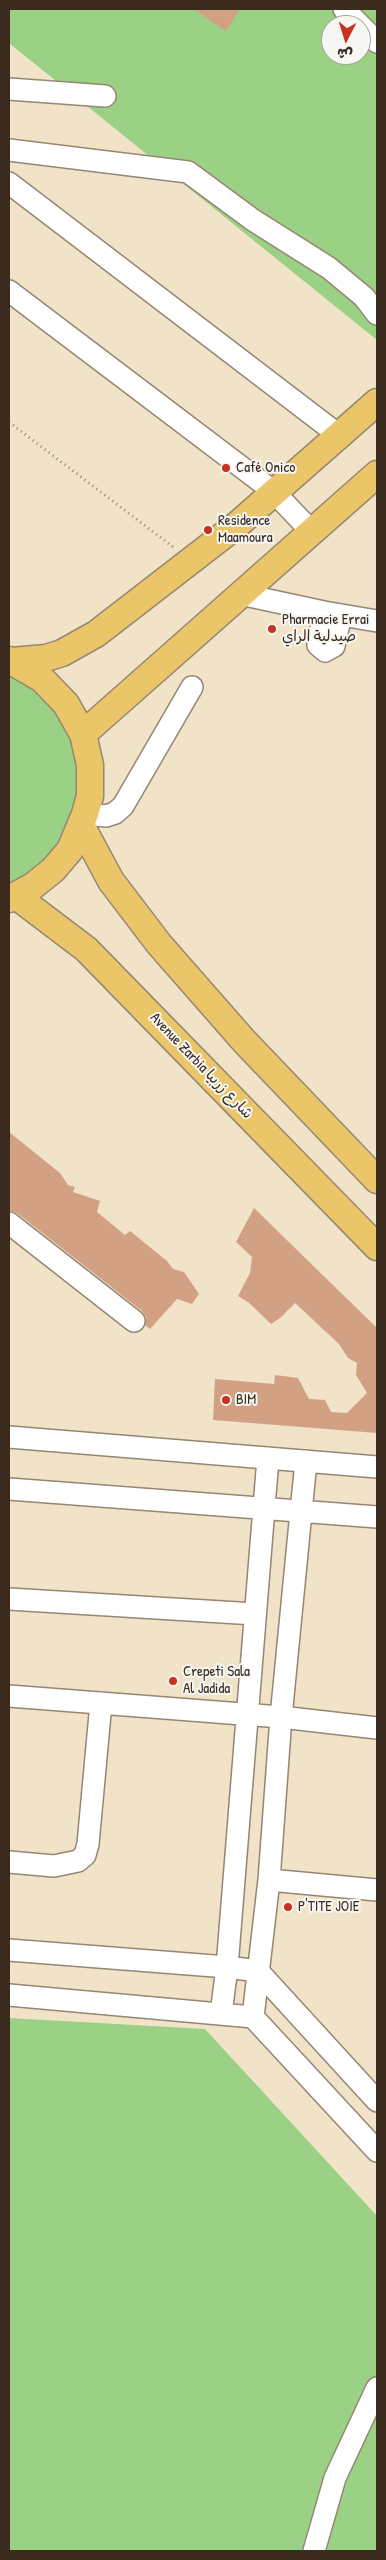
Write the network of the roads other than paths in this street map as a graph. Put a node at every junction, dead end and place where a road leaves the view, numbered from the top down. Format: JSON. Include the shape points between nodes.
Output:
{"nodes":[{"id":1,"x":9,"y":89,"type":"edge"},
{"id":2,"x":105,"y":96,"type":"dead end"},
{"id":3,"x":9,"y":150,"type":"edge"},
{"id":4,"x":9,"y":183,"type":"edge"},
{"id":5,"x":9,"y":291,"type":"edge"},
{"id":6,"x":377,"y":314,"type":"edge"},
{"id":7,"x":377,"y":402,"type":"edge"},
{"id":8,"x":340,"y":436,"type":"junction"},
{"id":9,"x":377,"y":474,"type":"edge"},
{"id":10,"x":273,"y":491,"type":"junction"},
{"id":11,"x":311,"y":530,"type":"junction"},
{"id":12,"x":240,"y":594,"type":"junction"},
{"id":13,"x":377,"y":621,"type":"edge"},
{"id":14,"x":10,"y":661,"type":"edge"},
{"id":15,"x":192,"y":687,"type":"dead end"},
{"id":16,"x":83,"y":734,"type":"junction"},
{"id":17,"x":84,"y":820,"type":"junction"},
{"id":18,"x":12,"y":898,"type":"edge"},
{"id":19,"x":377,"y":1180,"type":"edge"},
{"id":20,"x":9,"y":1222,"type":"edge"},
{"id":21,"x":377,"y":1246,"type":"edge"},
{"id":22,"x":134,"y":1321,"type":"dead end"},
{"id":23,"x":9,"y":1437,"type":"edge"},
{"id":24,"x":268,"y":1458,"type":"junction"},
{"id":25,"x":306,"y":1462,"type":"junction"},
{"id":26,"x":377,"y":1468,"type":"edge"},
{"id":27,"x":9,"y":1490,"type":"edge"},
{"id":28,"x":264,"y":1509,"type":"junction"},
{"id":29,"x":301,"y":1511,"type":"junction"},
{"id":30,"x":377,"y":1516,"type":"edge"},
{"id":31,"x":9,"y":1599,"type":"edge"},
{"id":32,"x":255,"y":1614,"type":"junction"},
{"id":33,"x":9,"y":1696,"type":"edge"},
{"id":34,"x":101,"y":1703,"type":"junction"},
{"id":35,"x":246,"y":1715,"type":"junction"},
{"id":36,"x":281,"y":1717,"type":"junction"},
{"id":37,"x":377,"y":1728,"type":"edge"},
{"id":38,"x":9,"y":1862,"type":"edge"},
{"id":39,"x":269,"y":1880,"type":"junction"},
{"id":40,"x":377,"y":1890,"type":"edge"},
{"id":41,"x":9,"y":1950,"type":"edge"},
{"id":42,"x":227,"y":1966,"type":"junction"},
{"id":43,"x":258,"y":1971,"type":"junction"},
{"id":44,"x":9,"y":1996,"type":"edge"},
{"id":45,"x":221,"y":2014,"type":"junction"},
{"id":46,"x":253,"y":2017,"type":"junction"},
{"id":47,"x":377,"y":2101,"type":"edge"},
{"id":48,"x":377,"y":2151,"type":"edge"},
{"id":49,"x":377,"y":2388,"type":"edge"},
{"id":50,"x":314,"y":2551,"type":"edge"}],
"edges":[{"from":1,"to":2,"type":"street"},
{"from":3,"to":6,"type":"street","via":[[188,172],[253,220],[329,268],[364,297]]},
{"from":4,"to":8,"type":"street"},
{"from":5,"to":10,"type":"street"},
{"from":7,"to":8,"type":"main road"},
{"from":8,"to":10,"type":"main road"},
{"from":9,"to":11,"type":"main road"},
{"from":10,"to":11,"type":"street"},
{"from":10,"to":14,"type":"main road","via":[[191,562],[82,644],[46,658]]},
{"from":11,"to":12,"type":"main road"},
{"from":12,"to":13,"type":"street"},
{"from":12,"to":16,"type":"main road"},
{"from":14,"to":16,"type":"main road","via":[[42,679],[66,704]]},
{"from":15,"to":17,"type":"street","via":[[123,806],[115,813]]},
{"from":16,"to":17,"type":"main road","via":[[90,765],[90,796]]},
{"from":17,"to":18,"type":"main road","via":[[70,850],[53,870]]},
{"from":17,"to":19,"type":"main road","via":[[111,881],[159,944],[244,1041]]},
{"from":18,"to":21,"type":"main road","name":"Avenue Zarbia شارع زربيا","via":[[86,948]]},
{"from":20,"to":22,"type":"street"},
{"from":23,"to":24,"type":"street"},
{"from":24,"to":25,"type":"street"},
{"from":24,"to":28,"type":"street"},
{"from":25,"to":26,"type":"street"},
{"from":25,"to":29,"type":"street"},
{"from":27,"to":28,"type":"street"},
{"from":28,"to":29,"type":"street"},
{"from":28,"to":32,"type":"street"},
{"from":29,"to":30,"type":"street"},
{"from":29,"to":36,"type":"street"},
{"from":31,"to":32,"type":"street"},
{"from":32,"to":35,"type":"street"},
{"from":33,"to":34,"type":"street"},
{"from":34,"to":35,"type":"street"},
{"from":34,"to":38,"type":"street","via":[[85,1855],[78,1861],[54,1866]]},
{"from":35,"to":36,"type":"street"},
{"from":35,"to":42,"type":"street"},
{"from":36,"to":37,"type":"street"},
{"from":36,"to":39,"type":"street"},
{"from":39,"to":40,"type":"street"},
{"from":39,"to":43,"type":"street"},
{"from":41,"to":42,"type":"street"},
{"from":42,"to":43,"type":"street"},
{"from":42,"to":45,"type":"street"},
{"from":43,"to":46,"type":"street"},
{"from":43,"to":47,"type":"street"},
{"from":44,"to":45,"type":"street"},
{"from":45,"to":46,"type":"street"},
{"from":46,"to":48,"type":"street"},
{"from":49,"to":50,"type":"street","via":[[335,2478]]}]}
